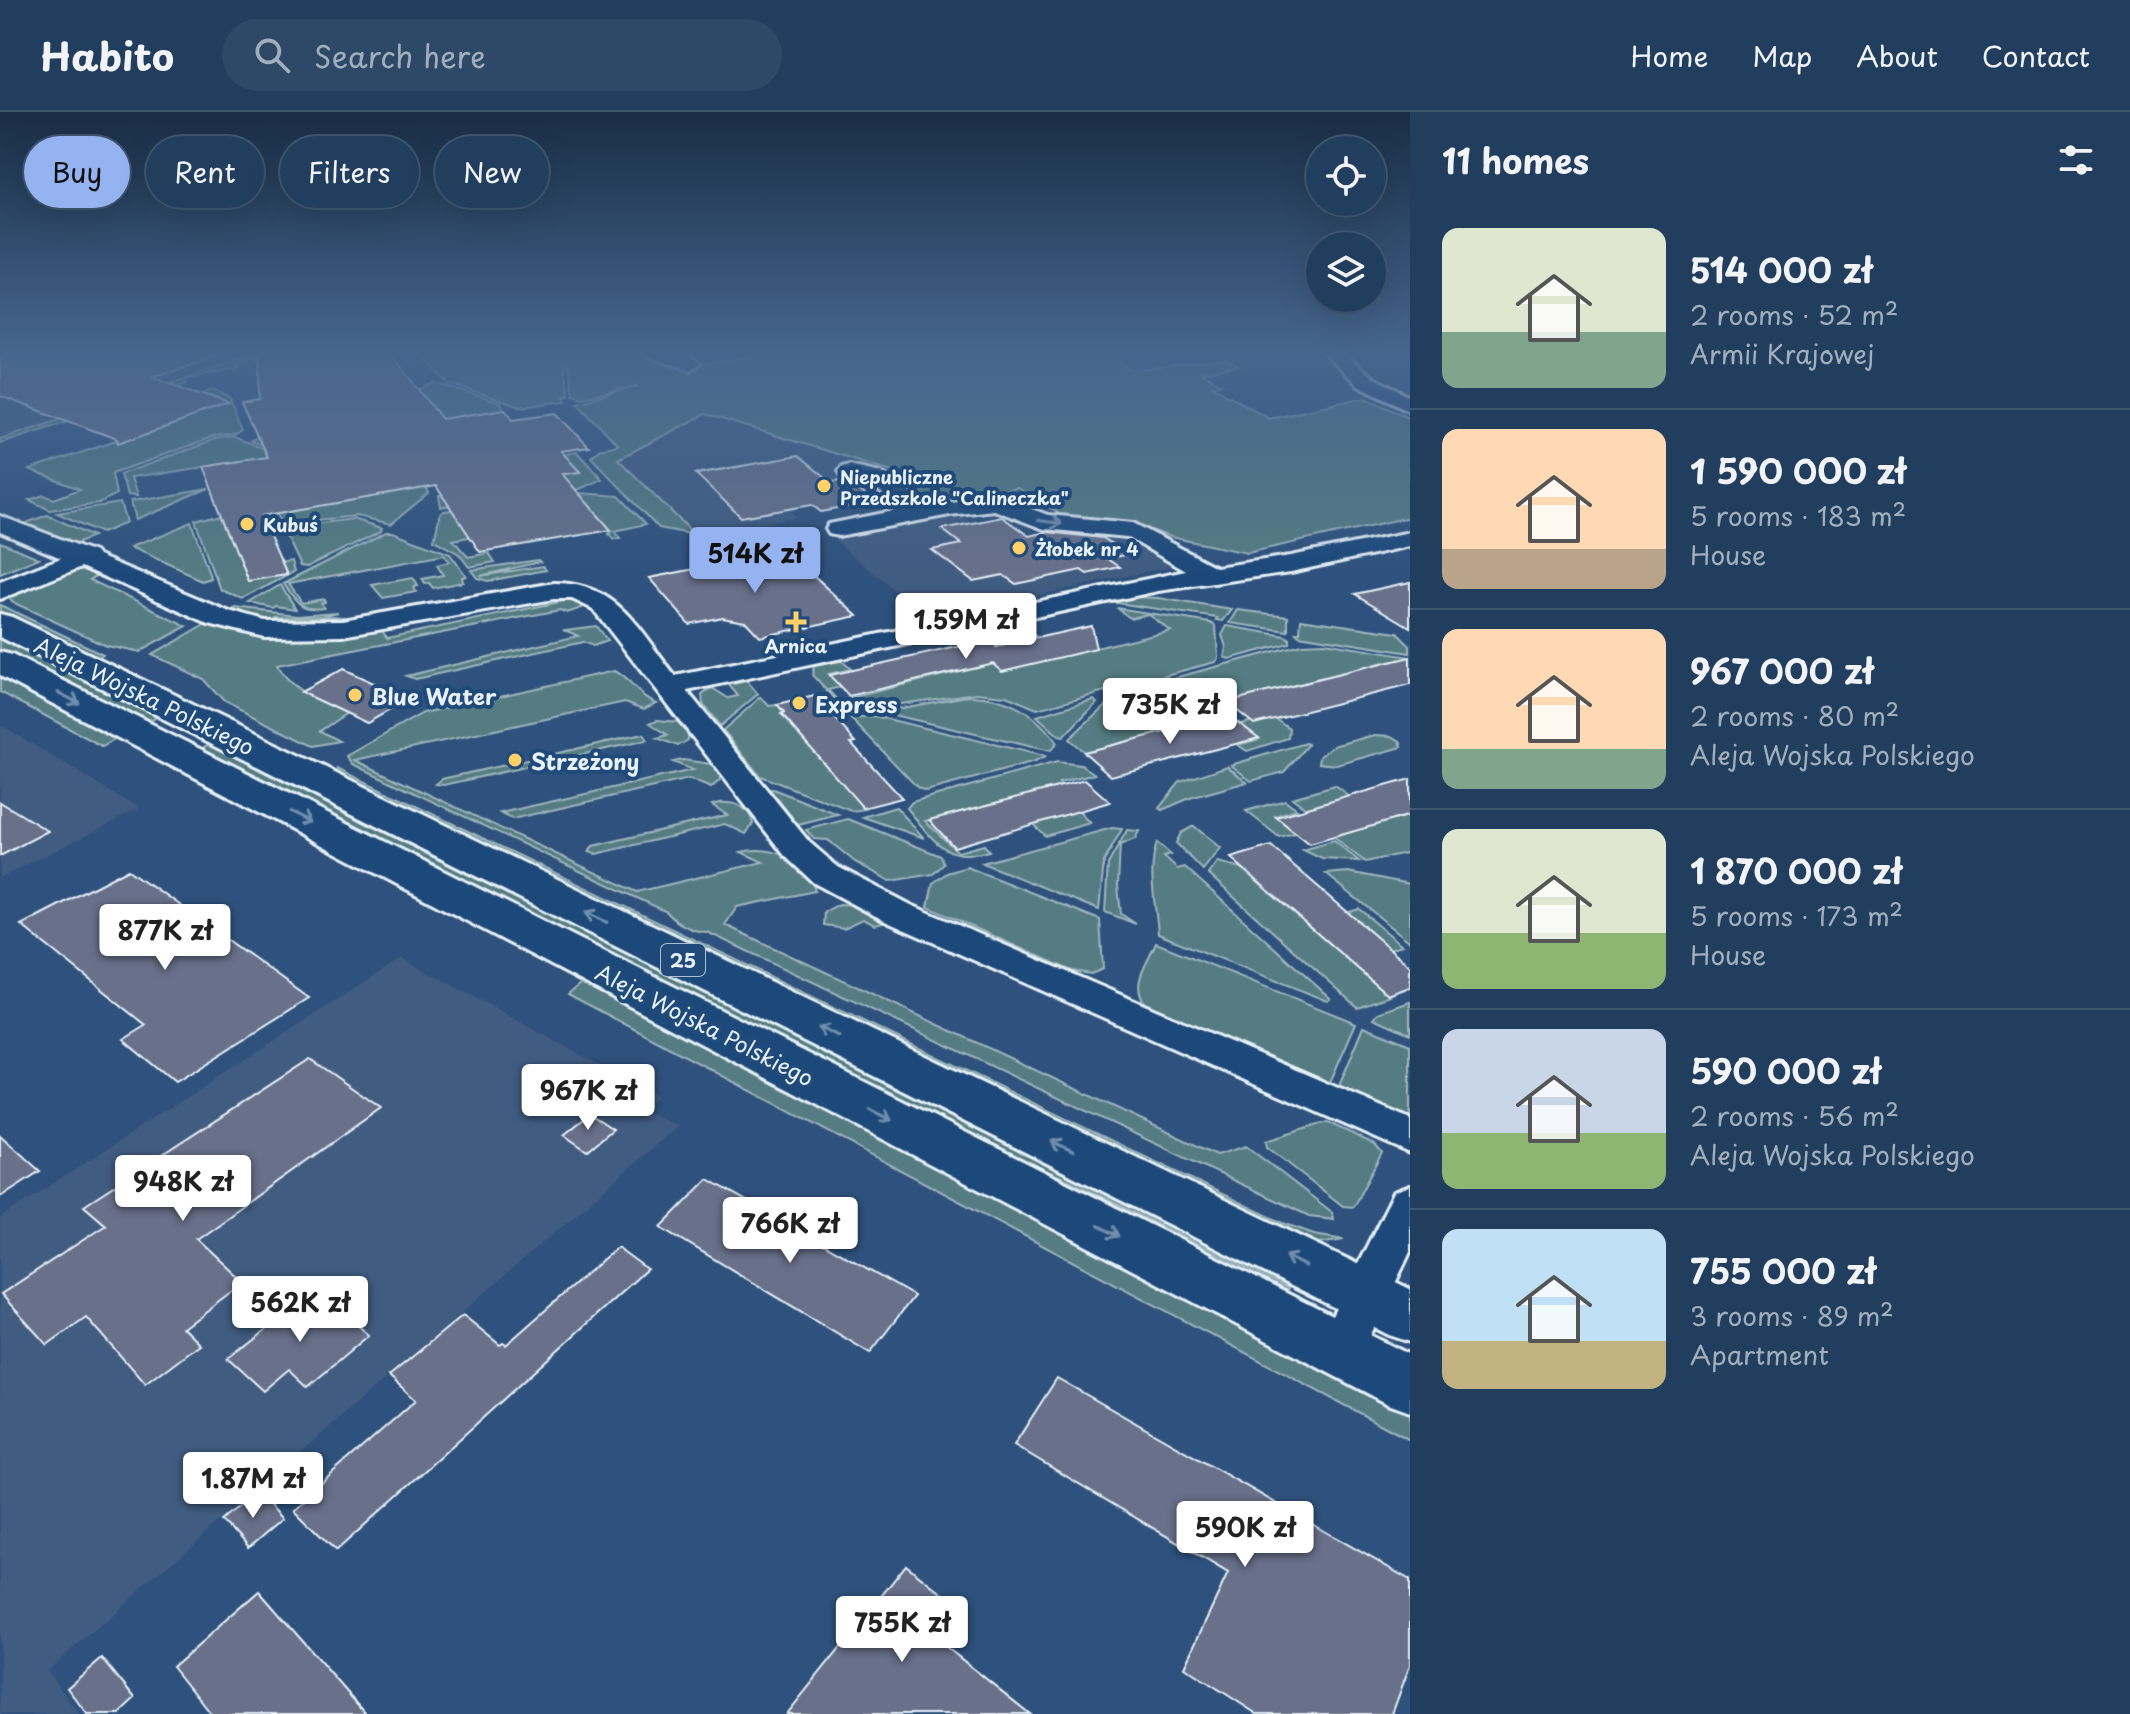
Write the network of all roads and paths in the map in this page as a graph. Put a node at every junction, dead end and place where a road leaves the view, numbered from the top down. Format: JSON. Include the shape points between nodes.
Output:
{"nodes":[{"id":1,"x":849,"y":472,"type":"dead end"},
{"id":2,"x":924,"y":513,"type":"junction"},
{"id":3,"x":0,"y":523,"type":"edge"},
{"id":4,"x":838,"y":529,"type":"dead end"},
{"id":5,"x":1410,"y":539,"type":"edge"},
{"id":6,"x":86,"y":557,"type":"junction"},
{"id":7,"x":1209,"y":574,"type":"junction"},
{"id":8,"x":0,"y":591,"type":"edge"},
{"id":9,"x":0,"y":624,"type":"edge"},
{"id":10,"x":0,"y":662,"type":"edge"},
{"id":11,"x":667,"y":686,"type":"junction"},
{"id":12,"x":1410,"y":1137,"type":"edge"},
{"id":13,"x":1410,"y":1204,"type":"edge"},
{"id":14,"x":1388,"y":1306,"type":"edge"},
{"id":15,"x":1340,"y":1349,"type":"junction"},
{"id":16,"x":1410,"y":1385,"type":"edge"}],
"edges":[{"from":1,"to":2,"type":"street","via":[[873,477]]},
{"from":2,"to":4,"type":"street"},
{"from":2,"to":7,"type":"street","one_way":true,"via":[[996,503],[1044,522],[1120,527],[1152,539]]},
{"from":3,"to":6,"type":"street"},
{"from":5,"to":7,"type":"street"},
{"from":6,"to":8,"type":"street"},
{"from":6,"to":11,"type":"street","via":[[219,617],[281,631],[343,628],[543,592],[577,591],[602,603]]},
{"from":7,"to":11,"type":"street"},
{"from":14,"to":9,"type":"main road","name":"Aleja Wojska Polskiego","number":"25","one_way":true},
{"from":10,"to":15,"type":"main road","name":"Aleja Wojska Polskiego","number":"25","one_way":true},
{"from":11,"to":12,"type":"street","via":[[797,849],[846,887]]},
{"from":13,"to":14,"type":"street"},
{"from":14,"to":15,"type":"street"},
{"from":15,"to":16,"type":"main road","name":"Aleja Wojska Polskiego","number":"25"}]}
